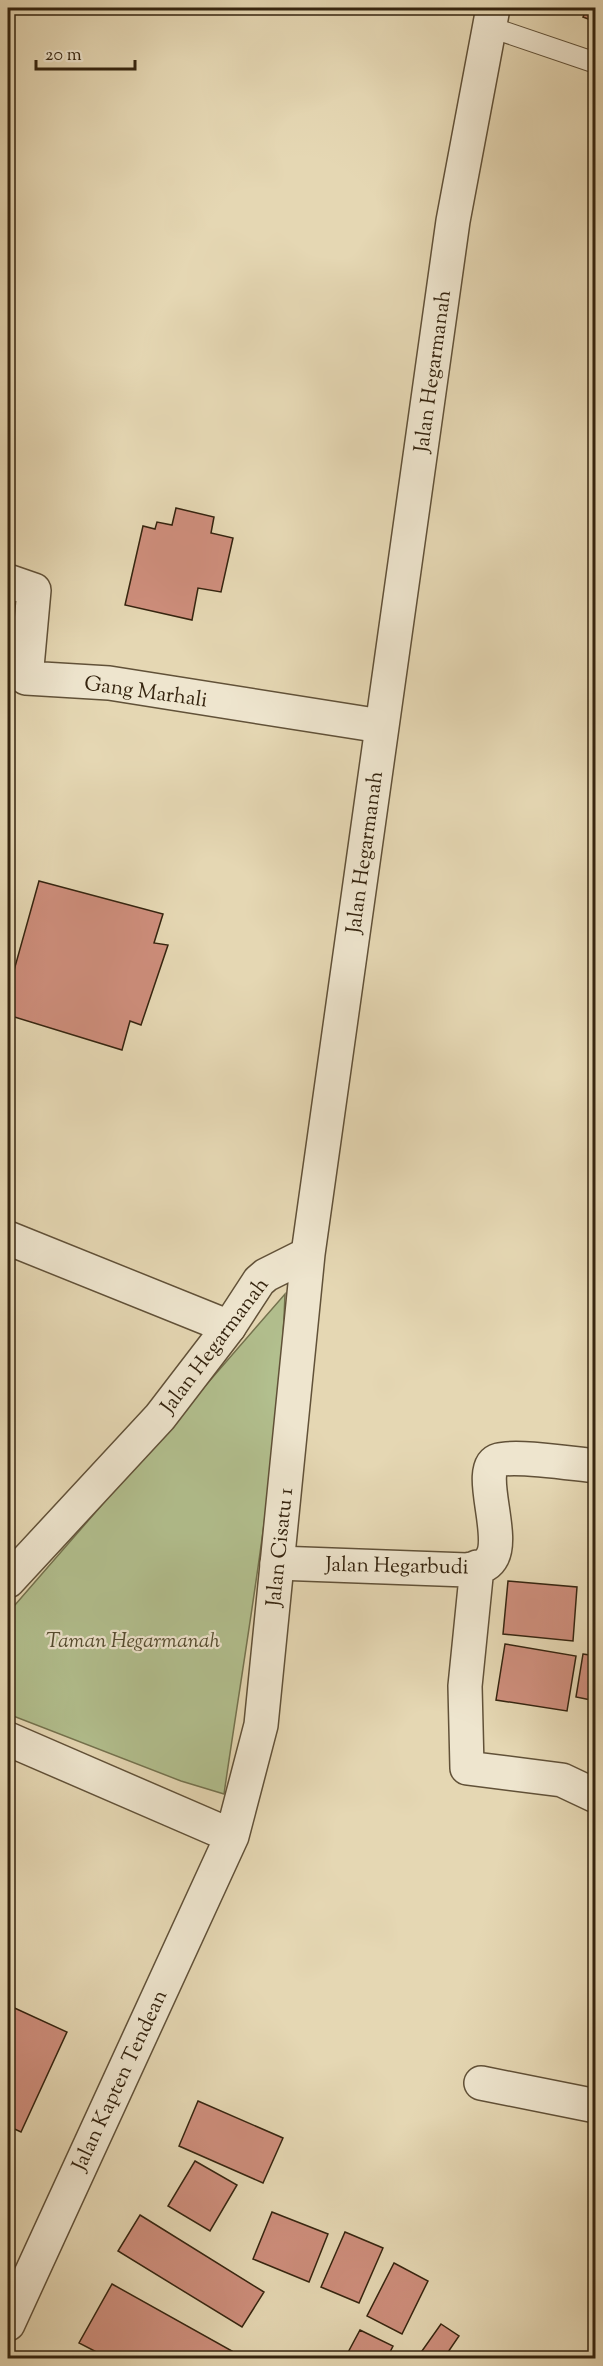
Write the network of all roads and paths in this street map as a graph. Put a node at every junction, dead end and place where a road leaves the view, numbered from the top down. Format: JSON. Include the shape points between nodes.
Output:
{"nodes":[{"id":1,"x":491,"y":17,"type":"edge"},
{"id":2,"x":596,"y":63,"type":"edge"},
{"id":3,"x":8,"y":581,"type":"edge"},
{"id":4,"x":381,"y":726,"type":"junction"},
{"id":5,"x":8,"y":1238,"type":"edge"},
{"id":6,"x":308,"y":1254,"type":"junction"},
{"id":7,"x":229,"y":1327,"type":"junction"},
{"id":8,"x":596,"y":1466,"type":"edge"},
{"id":9,"x":277,"y":1563,"type":"junction"},
{"id":10,"x":477,"y":1568,"type":"junction"},
{"id":11,"x":8,"y":1581,"type":"edge"},
{"id":12,"x":8,"y":1739,"type":"edge"},
{"id":13,"x":596,"y":1796,"type":"edge"},
{"id":14,"x":232,"y":1836,"type":"junction"},
{"id":15,"x":481,"y":2083,"type":"dead end"},
{"id":16,"x":596,"y":2106,"type":"edge"},
{"id":17,"x":8,"y":2324,"type":"edge"}],
"edges":[{"from":1,"to":2,"type":"lane"},
{"from":1,"to":4,"type":"street","name":"Jalan Hegarmanah","via":[[453,221]]},
{"from":3,"to":4,"type":"street","name":"Gang Marhali","via":[[34,590],[26,678],[109,683]]},
{"from":4,"to":6,"type":"street","name":"Jalan Hegarmanah"},
{"from":5,"to":7,"type":"street"},
{"from":6,"to":7,"type":"street","name":"Jalan Hegarmanah","via":[[262,1277]]},
{"from":6,"to":9,"type":"street","name":"Jalan Cisatu 1"},
{"from":7,"to":11,"type":"street","name":"Jalan Hegarmanah","via":[[160,1417]]},
{"from":8,"to":10,"type":"street","name":"Jalan Hegarbudi","via":[[509,1458],[494,1462],[488,1478],[497,1535],[495,1549],[491,1559]]},
{"from":9,"to":10,"type":"street","name":"Jalan Hegarbudi"},
{"from":9,"to":14,"type":"street","name":"Jalan Cisatu 1","via":[[261,1725]]},
{"from":10,"to":13,"type":"street","via":[[465,1686],[467,1768],[562,1780]]},
{"from":12,"to":14,"type":"street"},
{"from":14,"to":17,"type":"street","name":"Jalan Kapten Tendean"},
{"from":15,"to":16,"type":"street"}]}
